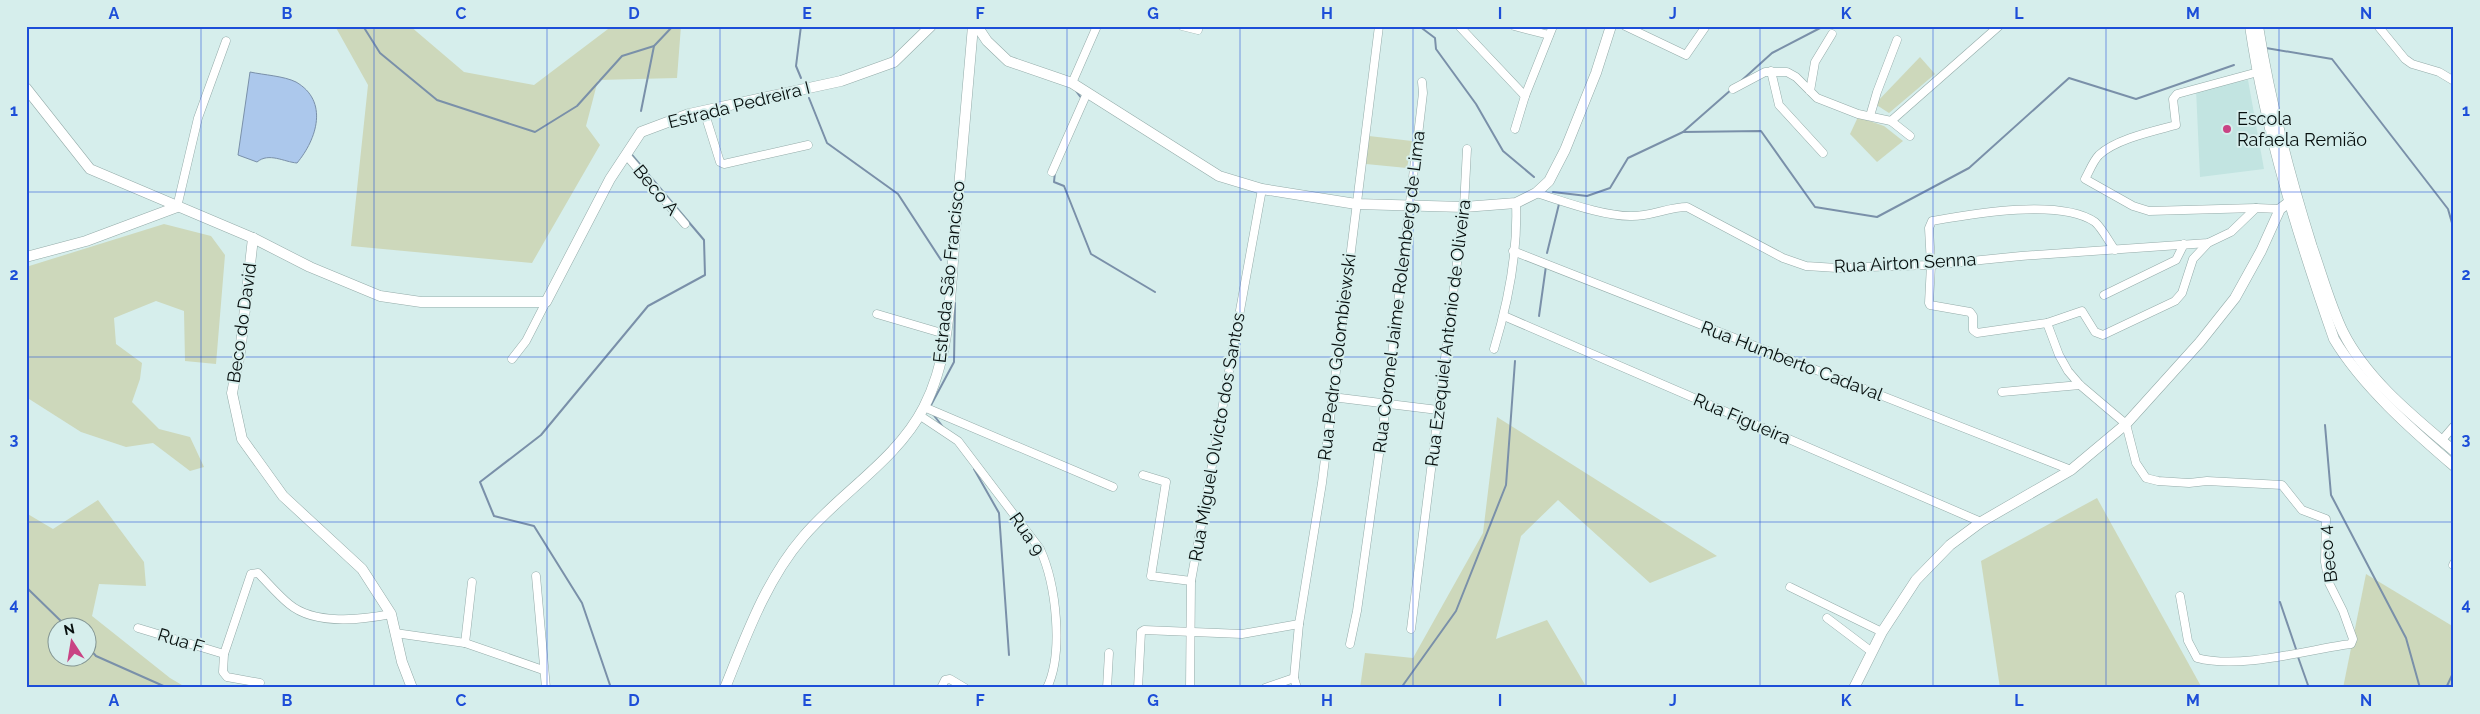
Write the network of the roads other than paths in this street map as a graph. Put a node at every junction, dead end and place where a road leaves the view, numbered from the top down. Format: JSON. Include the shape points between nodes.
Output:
{"nodes":[{"id":1,"x":931,"y":26,"type":"edge"},
{"id":2,"x":975,"y":26,"type":"edge"},
{"id":3,"x":1097,"y":26,"type":"edge"},
{"id":4,"x":1182,"y":26,"type":"edge"},
{"id":5,"x":1379,"y":26,"type":"edge"},
{"id":6,"x":1459,"y":26,"type":"edge"},
{"id":7,"x":1514,"y":26,"type":"edge"},
{"id":8,"x":1553,"y":26,"type":"edge"},
{"id":9,"x":1611,"y":26,"type":"edge"},
{"id":10,"x":1625,"y":26,"type":"edge"},
{"id":11,"x":1705,"y":26,"type":"edge"},
{"id":12,"x":1999,"y":26,"type":"edge"},
{"id":13,"x":2378,"y":26,"type":"edge"},
{"id":14,"x":2258,"y":27,"type":"edge"},
{"id":15,"x":1198,"y":30,"type":"dead end"},
{"id":16,"x":1832,"y":34,"type":"dead end"},
{"id":17,"x":1549,"y":35,"type":"junction"},
{"id":18,"x":1898,"y":40,"type":"dead end"},
{"id":19,"x":226,"y":41,"type":"dead end"},
{"id":20,"x":2259,"y":57,"type":"junction"},
{"id":21,"x":1771,"y":71,"type":"junction"},
{"id":22,"x":2258,"y":72,"type":"junction"},
{"id":23,"x":2454,"y":81,"type":"edge"},
{"id":24,"x":1422,"y":82,"type":"dead end"},
{"id":25,"x":1072,"y":83,"type":"junction"},
{"id":26,"x":26,"y":88,"type":"edge"},
{"id":27,"x":1733,"y":90,"type":"dead end"},
{"id":28,"x":1810,"y":91,"type":"junction"},
{"id":29,"x":1086,"y":93,"type":"junction"},
{"id":30,"x":1525,"y":96,"type":"junction"},
{"id":31,"x":704,"y":111,"type":"junction"},
{"id":32,"x":1870,"y":116,"type":"junction"},
{"id":33,"x":1891,"y":121,"type":"junction"},
{"id":34,"x":1515,"y":129,"type":"dead end"},
{"id":35,"x":1910,"y":136,"type":"dead end"},
{"id":36,"x":808,"y":145,"type":"dead end"},
{"id":37,"x":1467,"y":149,"type":"dead end"},
{"id":38,"x":1823,"y":153,"type":"dead end"},
{"id":39,"x":626,"y":155,"type":"junction"},
{"id":40,"x":1052,"y":172,"type":"dead end"},
{"id":41,"x":1262,"y":189,"type":"junction"},
{"id":42,"x":1536,"y":193,"type":"junction"},
{"id":43,"x":2292,"y":199,"type":"junction"},
{"id":44,"x":1516,"y":203,"type":"junction"},
{"id":45,"x":1356,"y":204,"type":"junction"},
{"id":46,"x":1409,"y":206,"type":"junction"},
{"id":47,"x":177,"y":207,"type":"junction"},
{"id":48,"x":1464,"y":207,"type":"junction"},
{"id":49,"x":2256,"y":208,"type":"junction"},
{"id":50,"x":2280,"y":209,"type":"junction"},
{"id":51,"x":685,"y":224,"type":"dead end"},
{"id":52,"x":253,"y":238,"type":"junction"},
{"id":53,"x":2208,"y":243,"type":"junction"},
{"id":54,"x":2184,"y":244,"type":"junction"},
{"id":55,"x":2115,"y":250,"type":"junction"},
{"id":56,"x":1513,"y":251,"type":"junction"},
{"id":57,"x":26,"y":257,"type":"edge"},
{"id":58,"x":1930,"y":265,"type":"junction"},
{"id":59,"x":2104,"y":295,"type":"dead end"},
{"id":60,"x":546,"y":302,"type":"junction"},
{"id":61,"x":877,"y":314,"type":"dead end"},
{"id":62,"x":1504,"y":316,"type":"junction"},
{"id":63,"x":2047,"y":323,"type":"junction"},
{"id":64,"x":945,"y":334,"type":"junction"},
{"id":65,"x":1494,"y":349,"type":"dead end"},
{"id":66,"x":512,"y":360,"type":"dead end"},
{"id":67,"x":2080,"y":384,"type":"junction"},
{"id":68,"x":2002,"y":392,"type":"dead end"},
{"id":69,"x":1332,"y":397,"type":"junction"},
{"id":70,"x":1386,"y":405,"type":"junction"},
{"id":71,"x":925,"y":410,"type":"junction"},
{"id":72,"x":1438,"y":410,"type":"junction"},
{"id":73,"x":2126,"y":424,"type":"junction"},
{"id":74,"x":2454,"y":426,"type":"edge"},
{"id":75,"x":2442,"y":440,"type":"junction"},
{"id":76,"x":2454,"y":451,"type":"edge"},
{"id":77,"x":2454,"y":466,"type":"edge"},
{"id":78,"x":2071,"y":470,"type":"junction"},
{"id":79,"x":1143,"y":475,"type":"dead end"},
{"id":80,"x":1113,"y":487,"type":"dead end"},
{"id":81,"x":1981,"y":522,"type":"junction"},
{"id":82,"x":536,"y":576,"type":"dead end"},
{"id":83,"x":472,"y":582,"type":"dead end"},
{"id":84,"x":1191,"y":582,"type":"junction"},
{"id":85,"x":1790,"y":587,"type":"dead end"},
{"id":86,"x":2180,"y":596,"type":"dead end"},
{"id":87,"x":391,"y":614,"type":"junction"},
{"id":88,"x":1827,"y":618,"type":"dead end"},
{"id":89,"x":1299,"y":624,"type":"junction"},
{"id":90,"x":138,"y":628,"type":"dead end"},
{"id":91,"x":1411,"y":629,"type":"dead end"},
{"id":92,"x":1190,"y":632,"type":"junction"},
{"id":93,"x":1882,"y":632,"type":"junction"},
{"id":94,"x":396,"y":633,"type":"junction"},
{"id":95,"x":465,"y":643,"type":"junction"},
{"id":96,"x":1350,"y":644,"type":"dead end"},
{"id":97,"x":1872,"y":652,"type":"junction"},
{"id":98,"x":1109,"y":653,"type":"dead end"},
{"id":99,"x":224,"y":654,"type":"junction"},
{"id":100,"x":543,"y":670,"type":"junction"},
{"id":101,"x":1294,"y":678,"type":"junction"},
{"id":102,"x":260,"y":682,"type":"dead end"},
{"id":103,"x":412,"y":688,"type":"edge"},
{"id":104,"x":546,"y":688,"type":"edge"},
{"id":105,"x":725,"y":688,"type":"edge"},
{"id":106,"x":940,"y":688,"type":"edge"},
{"id":107,"x":965,"y":688,"type":"edge"},
{"id":108,"x":1047,"y":688,"type":"edge"},
{"id":109,"x":1107,"y":688,"type":"edge"},
{"id":110,"x":1138,"y":688,"type":"edge"},
{"id":111,"x":1190,"y":688,"type":"edge"},
{"id":112,"x":1265,"y":688,"type":"edge"},
{"id":113,"x":1297,"y":688,"type":"edge"},
{"id":114,"x":1854,"y":688,"type":"edge"}],
"edges":[{"from":1,"to":31,"type":"street","name":"Estrada Pedreira I","via":[[894,62],[841,81]]},
{"from":2,"to":25,"type":"street","via":[[1008,61]]},
{"from":2,"to":64,"type":"street","name":"Estrada São Francisco"},
{"from":3,"to":25,"type":"street"},
{"from":4,"to":15,"type":"street"},
{"from":5,"to":45,"type":"street","name":"Rua Pedro Golombiewski"},
{"from":6,"to":30,"type":"street"},
{"from":7,"to":17,"type":"street"},
{"from":8,"to":17,"type":"street"},
{"from":9,"to":42,"type":"street","via":[[1566,150],[1549,181]]},
{"from":10,"to":11,"type":"street","via":[[1686,55]]},
{"from":12,"to":33,"type":"street"},
{"from":13,"to":23,"type":"street","via":[[2412,64],[2439,72]]},
{"from":14,"to":20,"type":"street"},
{"from":16,"to":28,"type":"street","via":[[1815,62]]},
{"from":17,"to":30,"type":"street"},
{"from":18,"to":32,"type":"street"},
{"from":19,"to":47,"type":"street","via":[[198,118]]},
{"from":20,"to":22,"type":"street"},
{"from":20,"to":43,"type":"street"},
{"from":21,"to":27,"type":"street","via":[[1757,75]]},
{"from":21,"to":28,"type":"street","via":[[1787,72]]},
{"from":21,"to":38,"type":"street","via":[[1780,105]]},
{"from":22,"to":43,"type":"street","via":[[2269,128]]},
{"from":22,"to":49,"type":"street","via":[[2177,94],[2173,99],[2176,125],[2140,135],[2108,149],[2098,156],[2085,180],[2149,211]]},
{"from":24,"to":46,"type":"street","name":"Rua Coronel Jaime Rolemberg de Lima"},
{"from":25,"to":29,"type":"street"},
{"from":26,"to":47,"type":"street","name":"Beco do David","via":[[90,169]]},
{"from":28,"to":32,"type":"street","via":[[1817,98]]},
{"from":29,"to":40,"type":"street"},
{"from":29,"to":41,"type":"street","via":[[1219,176]]},
{"from":30,"to":34,"type":"street"},
{"from":31,"to":36,"type":"street","via":[[720,162],[724,164]]},
{"from":31,"to":39,"type":"street","name":"Estrada Pedreira I","via":[[641,132]]},
{"from":32,"to":33,"type":"street"},
{"from":33,"to":35,"type":"street"},
{"from":37,"to":48,"type":"street","name":"Rua Ezequiel Antonio de Oliveira"},
{"from":39,"to":51,"type":"street","name":"Beco A"},
{"from":39,"to":60,"type":"street","name":"Estrada Pedreira I","via":[[610,179]]},
{"from":41,"to":45,"type":"street"},
{"from":41,"to":84,"type":"street","name":"Rua Miguel Olvicto dos Santos"},
{"from":42,"to":44,"type":"street"},
{"from":42,"to":58,"type":"street","name":"Rua Airton Senna","via":[[1630,216],[1687,207],[1783,258],[1806,266]]},
{"from":43,"to":50,"type":"street"},
{"from":43,"to":75,"type":"street","via":[[2344,333],[2384,386]]},
{"from":43,"to":77,"type":"street","via":[[2334,339],[2348,362],[2376,393]]},
{"from":44,"to":48,"type":"street"},
{"from":44,"to":56,"type":"street"},
{"from":45,"to":46,"type":"street"},
{"from":45,"to":69,"type":"street","name":"Rua Pedro Golombiewski"},
{"from":46,"to":48,"type":"street"},
{"from":46,"to":70,"type":"street","name":"Rua Coronel Jaime Rolemberg de Lima"},
{"from":47,"to":52,"type":"street","name":"Beco do David"},
{"from":47,"to":57,"type":"street","via":[[86,241]]},
{"from":48,"to":72,"type":"street","name":"Rua Ezequiel Antonio de Oliveira"},
{"from":49,"to":50,"type":"street"},
{"from":49,"to":53,"type":"street","name":"Rua Airton Senna","via":[[2231,232]]},
{"from":50,"to":73,"type":"street","via":[[2235,298]]},
{"from":52,"to":60,"type":"street","via":[[310,267],[380,296],[422,302]]},
{"from":52,"to":87,"type":"street","name":"Beco do David","via":[[240,353],[232,393],[242,438],[283,496],[362,569]]},
{"from":53,"to":54,"type":"street","name":"Rua Airton Senna"},
{"from":53,"to":63,"type":"street","via":[[2193,259],[2182,293],[2175,301],[2103,335],[2094,332],[2082,311]]},
{"from":54,"to":55,"type":"street","name":"Rua Airton Senna"},
{"from":54,"to":59,"type":"street","via":[[2176,260]]},
{"from":55,"to":58,"type":"street","name":"Rua Airton Senna"},
{"from":55,"to":58,"type":"street","via":[[2095,222],[2074,214],[2040,209],[1983,212],[1929,224]]},
{"from":56,"to":62,"type":"street"},
{"from":56,"to":78,"type":"street","name":"Rua Humberto Cadaval"},
{"from":58,"to":63,"type":"street","via":[[1930,305],[1970,312],[1974,332]]},
{"from":60,"to":66,"type":"street","name":"Estrada Pedreira I"},
{"from":61,"to":64,"type":"street"},
{"from":62,"to":65,"type":"street"},
{"from":62,"to":81,"type":"street","name":"Rua Figueira"},
{"from":63,"to":67,"type":"street","via":[[2058,355]]},
{"from":64,"to":71,"type":"street","name":"Estrada São Francisco","via":[[940,364]]},
{"from":67,"to":68,"type":"street"},
{"from":67,"to":73,"type":"street"},
{"from":69,"to":70,"type":"street"},
{"from":69,"to":89,"type":"street","name":"Rua Pedro Golombiewski"},
{"from":70,"to":72,"type":"street"},
{"from":70,"to":96,"type":"street","name":"Rua Coronel Jaime Rolemberg de Lima","via":[[1374,503]]},
{"from":71,"to":80,"type":"street"},
{"from":71,"to":105,"type":"street","name":"Estrada São Francisco","via":[[884,459],[802,538],[772,581]]},
{"from":71,"to":108,"type":"street","name":"Rua 9","via":[[958,441],[1040,548],[1048,566],[1056,626],[1054,673]]},
{"from":72,"to":91,"type":"street","name":"Rua Ezequiel Antonio de Oliveira"},
{"from":73,"to":78,"type":"street"},
{"from":73,"to":86,"type":"street","name":"Beco 4","via":[[2136,463],[2146,478],[2282,486],[2302,510],[2326,520],[2325,562],[2329,583],[2353,639],[2351,644],[2343,646],[2241,662],[2202,660],[2197,658],[2188,640]]},
{"from":74,"to":75,"type":"street"},
{"from":75,"to":76,"type":"street"},
{"from":78,"to":81,"type":"street"},
{"from":79,"to":84,"type":"street","via":[[1166,482],[1151,576]]},
{"from":81,"to":93,"type":"street","via":[[1950,545],[1916,580]]},
{"from":82,"to":100,"type":"street"},
{"from":83,"to":95,"type":"street"},
{"from":84,"to":92,"type":"street","name":"Rua Miguel Olvicto dos Santos"},
{"from":85,"to":93,"type":"street"},
{"from":87,"to":94,"type":"street","name":"Beco do David"},
{"from":87,"to":99,"type":"street","via":[[342,620],[311,614],[290,605],[254,572],[245,589]]},
{"from":88,"to":97,"type":"street"},
{"from":89,"to":92,"type":"street","via":[[1242,634]]},
{"from":89,"to":101,"type":"street","name":"Rua Pedro Golombiewski"},
{"from":90,"to":99,"type":"street","name":"Rua F"},
{"from":92,"to":110,"type":"street","via":[[1148,628],[1142,632]]},
{"from":92,"to":111,"type":"street","name":"Rua Miguel Olvicto dos Santos"},
{"from":93,"to":97,"type":"street"},
{"from":94,"to":95,"type":"street"},
{"from":94,"to":103,"type":"street","name":"Beco do David"},
{"from":95,"to":100,"type":"street"},
{"from":97,"to":114,"type":"street"},
{"from":98,"to":109,"type":"street"},
{"from":99,"to":102,"type":"street","via":[[224,676]]},
{"from":100,"to":104,"type":"street"},
{"from":101,"to":112,"type":"street"},
{"from":101,"to":113,"type":"street","name":"Rua Pedro Golombiewski"},
{"from":106,"to":107,"type":"street","via":[[945,680],[950,679]]}]}
